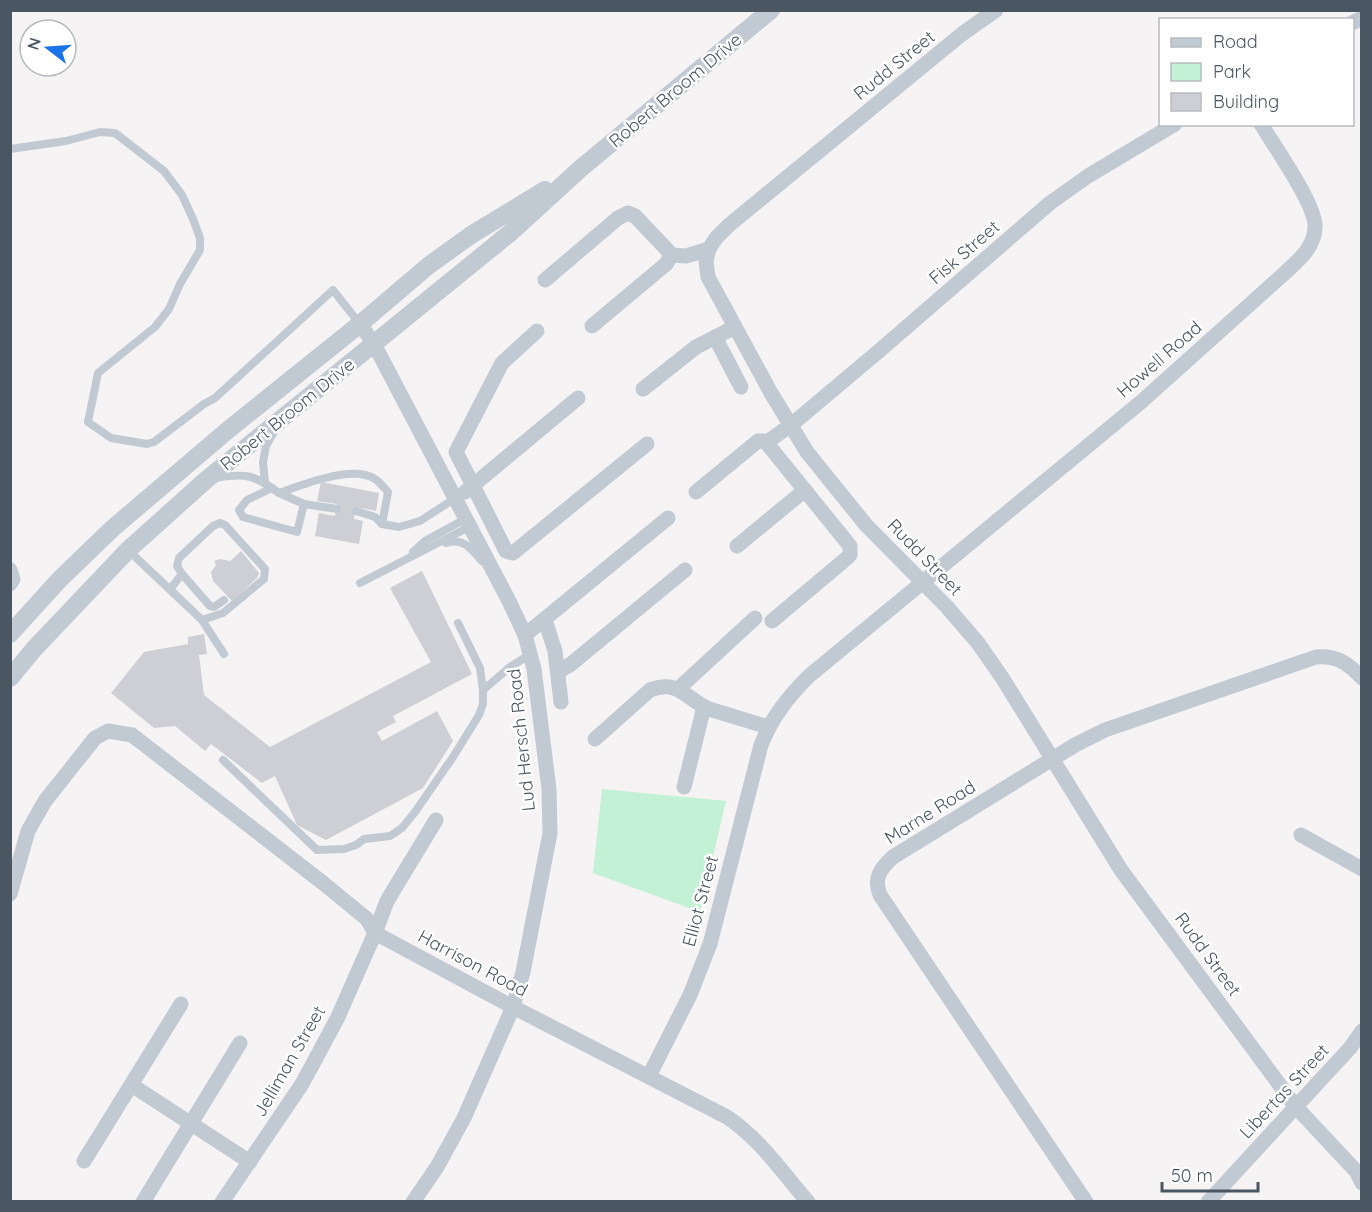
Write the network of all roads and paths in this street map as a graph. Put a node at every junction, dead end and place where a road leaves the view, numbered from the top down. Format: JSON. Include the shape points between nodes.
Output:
{"nodes":[{"id":1,"x":771,"y":10,"type":"edge"},
{"id":2,"x":996,"y":10,"type":"edge"},
{"id":3,"x":1172,"y":126,"type":"edge"},
{"id":4,"x":1262,"y":126,"type":"edge"},
{"id":5,"x":10,"y":149,"type":"edge"},
{"id":6,"x":580,"y":169,"type":"junction"},
{"id":7,"x":709,"y":249,"type":"junction"},
{"id":8,"x":672,"y":255,"type":"junction"},
{"id":9,"x":544,"y":280,"type":"dead end"},
{"id":10,"x":360,"y":324,"type":"junction"},
{"id":11,"x":592,"y":326,"type":"dead end"},
{"id":12,"x":735,"y":327,"type":"junction"},
{"id":13,"x":537,"y":331,"type":"dead end"},
{"id":14,"x":715,"y":337,"type":"junction"},
{"id":15,"x":374,"y":344,"type":"junction"},
{"id":16,"x":741,"y":387,"type":"dead end"},
{"id":17,"x":643,"y":389,"type":"dead end"},
{"id":18,"x":578,"y":398,"type":"dead end"},
{"id":19,"x":280,"y":419,"type":"junction"},
{"id":20,"x":791,"y":425,"type":"junction"},
{"id":21,"x":767,"y":442,"type":"junction"},
{"id":22,"x":647,"y":444,"type":"dead end"},
{"id":23,"x":206,"y":480,"type":"junction"},
{"id":24,"x":473,"y":486,"type":"junction"},
{"id":25,"x":272,"y":488,"type":"junction"},
{"id":26,"x":805,"y":490,"type":"junction"},
{"id":27,"x":696,"y":492,"type":"dead end"},
{"id":28,"x":454,"y":499,"type":"junction"},
{"id":29,"x":303,"y":504,"type":"junction"},
{"id":30,"x":337,"y":509,"type":"dead end"},
{"id":31,"x":356,"y":512,"type":"dead end"},
{"id":32,"x":668,"y":518,"type":"dead end"},
{"id":33,"x":467,"y":523,"type":"junction"},
{"id":34,"x":382,"y":524,"type":"junction"},
{"id":35,"x":737,"y":546,"type":"dead end"},
{"id":36,"x":129,"y":550,"type":"junction"},
{"id":37,"x":405,"y":559,"type":"junction"},
{"id":38,"x":10,"y":570,"type":"edge"},
{"id":39,"x":685,"y":570,"type":"dead end"},
{"id":40,"x":182,"y":574,"type":"junction"},
{"id":41,"x":495,"y":575,"type":"junction"},
{"id":42,"x":923,"y":582,"type":"junction"},
{"id":43,"x":360,"y":583,"type":"dead end"},
{"id":44,"x":10,"y":584,"type":"edge"},
{"id":45,"x":171,"y":588,"type":"junction"},
{"id":46,"x":224,"y":600,"type":"dead end"},
{"id":47,"x":755,"y":618,"type":"dead end"},
{"id":48,"x":202,"y":620,"type":"junction"},
{"id":49,"x":545,"y":620,"type":"junction"},
{"id":50,"x":772,"y":621,"type":"dead end"},
{"id":51,"x":458,"y":623,"type":"dead end"},
{"id":52,"x":10,"y":634,"type":"edge"},
{"id":53,"x":525,"y":635,"type":"junction"},
{"id":54,"x":224,"y":654,"type":"dead end"},
{"id":55,"x":531,"y":654,"type":"junction"},
{"id":56,"x":558,"y":672,"type":"junction"},
{"id":57,"x":10,"y":678,"type":"edge"},
{"id":58,"x":1362,"y":678,"type":"edge"},
{"id":59,"x":678,"y":689,"type":"junction"},
{"id":60,"x":483,"y":690,"type":"junction"},
{"id":61,"x":561,"y":702,"type":"dead end"},
{"id":62,"x":704,"y":707,"type":"junction"},
{"id":63,"x":768,"y":727,"type":"junction"},
{"id":64,"x":595,"y":739,"type":"dead end"},
{"id":65,"x":1052,"y":759,"type":"junction"},
{"id":66,"x":223,"y":760,"type":"dead end"},
{"id":67,"x":684,"y":787,"type":"dead end"},
{"id":68,"x":436,"y":820,"type":"dead end"},
{"id":69,"x":1301,"y":835,"type":"dead end"},
{"id":70,"x":1362,"y":869,"type":"edge"},
{"id":71,"x":10,"y":894,"type":"edge"},
{"id":72,"x":375,"y":933,"type":"junction"},
{"id":73,"x":182,"y":1004,"type":"dead end"},
{"id":74,"x":513,"y":1007,"type":"junction"},
{"id":75,"x":1362,"y":1031,"type":"edge"},
{"id":76,"x":240,"y":1043,"type":"dead end"},
{"id":77,"x":649,"y":1076,"type":"junction"},
{"id":78,"x":133,"y":1086,"type":"junction"},
{"id":79,"x":1296,"y":1107,"type":"junction"},
{"id":80,"x":192,"y":1124,"type":"junction"},
{"id":81,"x":84,"y":1161,"type":"dead end"},
{"id":82,"x":250,"y":1162,"type":"junction"},
{"id":83,"x":1362,"y":1183,"type":"edge"},
{"id":84,"x":143,"y":1202,"type":"edge"},
{"id":85,"x":222,"y":1202,"type":"edge"},
{"id":86,"x":413,"y":1202,"type":"edge"},
{"id":87,"x":808,"y":1202,"type":"edge"},
{"id":88,"x":1086,"y":1202,"type":"edge"},
{"id":89,"x":1208,"y":1202,"type":"edge"}],
"edges":[{"from":1,"to":6,"type":"street","name":"Robert Broom Drive"},
{"from":2,"to":7,"type":"street","name":"Rudd Street","via":[[752,206]]},
{"from":3,"to":20,"type":"street","name":"Fisk Street","via":[[1050,203]]},
{"from":4,"to":42,"type":"street","name":"Howell Road","via":[[1313,215],[1315,227],[1307,251],[1141,402]]},
{"from":5,"to":10,"type":"lane","via":[[100,132],[115,133],[164,171],[182,195],[200,238],[198,255],[164,316],[98,373],[88,422],[111,438],[154,442],[215,398],[333,290]]},
{"from":6,"to":10,"type":"street","name":"Robert Broom Drive","via":[[471,235]]},
{"from":6,"to":15,"type":"street","name":"Robert Broom Drive","via":[[510,233]]},
{"from":7,"to":8,"type":"street","via":[[686,256]]},
{"from":7,"to":12,"type":"street","name":"Rudd Street","via":[[708,277]]},
{"from":8,"to":9,"type":"street","via":[[628,213]]},
{"from":8,"to":11,"type":"street"},
{"from":10,"to":15,"type":"street","name":"Lud Hersch Road"},
{"from":10,"to":52,"type":"street","name":"Robert Broom Drive","via":[[113,528]]},
{"from":12,"to":14,"type":"street"},
{"from":12,"to":20,"type":"street","name":"Rudd Street"},
{"from":13,"to":24,"type":"street","via":[[501,363],[458,445],[457,456]]},
{"from":14,"to":16,"type":"street"},
{"from":14,"to":17,"type":"street","via":[[696,347]]},
{"from":15,"to":19,"type":"street","name":"Robert Broom Drive"},
{"from":15,"to":28,"type":"street","name":"Lud Hersch Road"},
{"from":18,"to":24,"type":"street"},
{"from":19,"to":23,"type":"street","name":"Robert Broom Drive"},
{"from":19,"to":25,"type":"lane","via":[[262,462]]},
{"from":20,"to":21,"type":"street","name":"Fisk Street"},
{"from":20,"to":42,"type":"street","name":"Rudd Street","via":[[834,487]]},
{"from":21,"to":26,"type":"street"},
{"from":21,"to":27,"type":"street","name":"Fisk Street","via":[[758,441]]},
{"from":22,"to":24,"type":"street","via":[[513,553],[506,551]]},
{"from":23,"to":25,"type":"lane","via":[[248,475]]},
{"from":23,"to":36,"type":"street","name":"Robert Broom Drive"},
{"from":24,"to":28,"type":"street"},
{"from":25,"to":29,"type":"lane"},
{"from":25,"to":29,"type":"lane","via":[[247,500],[239,510],[243,517],[297,532]]},
{"from":25,"to":34,"type":"lane","via":[[358,473],[374,478],[388,492]]},
{"from":26,"to":35,"type":"street"},
{"from":26,"to":50,"type":"street","via":[[850,546],[850,555]]},
{"from":28,"to":33,"type":"street","name":"Lud Hersch Road"},
{"from":28,"to":34,"type":"lane","via":[[420,521],[399,527]]},
{"from":29,"to":30,"type":"lane"},
{"from":31,"to":34,"type":"lane","via":[[375,517]]},
{"from":32,"to":49,"type":"street"},
{"from":33,"to":37,"type":"lane"},
{"from":33,"to":41,"type":"street","name":"Lud Hersch Road"},
{"from":36,"to":45,"type":"lane"},
{"from":36,"to":57,"type":"street","name":"Robert Broom Drive"},
{"from":37,"to":41,"type":"lane","via":[[449,542],[464,542]]},
{"from":37,"to":43,"type":"lane"},
{"from":38,"to":44,"type":"street"},
{"from":39,"to":56,"type":"street"},
{"from":40,"to":45,"type":"lane"},
{"from":40,"to":46,"type":"lane","via":[[210,606]]},
{"from":40,"to":48,"type":"lane","via":[[177,566],[179,558],[220,523],[265,569],[264,579],[223,614]]},
{"from":41,"to":53,"type":"street","name":"Lud Hersch Road"},
{"from":42,"to":63,"type":"street","name":"Elliot Street","via":[[809,676]]},
{"from":42,"to":65,"type":"street","name":"Rudd Street","via":[[978,643]]},
{"from":45,"to":48,"type":"lane"},
{"from":47,"to":59,"type":"street"},
{"from":48,"to":54,"type":"lane"},
{"from":49,"to":53,"type":"street"},
{"from":49,"to":56,"type":"street"},
{"from":51,"to":60,"type":"lane","via":[[480,668]]},
{"from":53,"to":55,"type":"street","name":"Lud Hersch Road"},
{"from":55,"to":60,"type":"lane"},
{"from":55,"to":74,"type":"street","name":"Lud Hersch Road","via":[[549,789],[550,833]]},
{"from":56,"to":61,"type":"street"},
{"from":58,"to":65,"type":"street","name":"Marne Road","via":[[1337,658],[1316,657],[1105,730]]},
{"from":59,"to":62,"type":"street"},
{"from":59,"to":64,"type":"street","via":[[650,690]]},
{"from":60,"to":66,"type":"lane","via":[[479,715],[402,828],[390,836],[364,839],[356,846],[317,850]]},
{"from":62,"to":63,"type":"street"},
{"from":62,"to":67,"type":"street"},
{"from":63,"to":77,"type":"street","name":"Elliot Street","via":[[710,944]]},
{"from":65,"to":79,"type":"street","name":"Rudd Street","via":[[1121,870]]},
{"from":65,"to":88,"type":"street","name":"Marne Road","via":[[892,857],[880,870],[878,889]]},
{"from":68,"to":72,"type":"street","name":"Jelliman Street","via":[[387,901]]},
{"from":69,"to":70,"type":"street"},
{"from":71,"to":72,"type":"street","name":"Harrison Road","via":[[28,831],[45,801],[95,738],[108,731],[132,735],[332,890],[367,919]]},
{"from":72,"to":74,"type":"street","name":"Harrison Road"},
{"from":72,"to":82,"type":"street","name":"Jelliman Street","via":[[337,1019],[302,1084]]},
{"from":73,"to":78,"type":"street"},
{"from":74,"to":77,"type":"street","name":"Harrison Road"},
{"from":74,"to":86,"type":"street","name":"Lud Hersch Road","via":[[464,1118]]},
{"from":75,"to":79,"type":"street","name":"Libertas Street"},
{"from":76,"to":80,"type":"street"},
{"from":77,"to":87,"type":"street","name":"Harrison Road","via":[[741,1126]]},
{"from":78,"to":80,"type":"street"},
{"from":78,"to":81,"type":"street"},
{"from":79,"to":83,"type":"street","name":"Rudd Street","via":[[1356,1171]]},
{"from":79,"to":89,"type":"street","name":"Libertas Street"},
{"from":80,"to":82,"type":"street"},
{"from":80,"to":84,"type":"street"},
{"from":82,"to":85,"type":"street","name":"Jelliman Street"}]}
